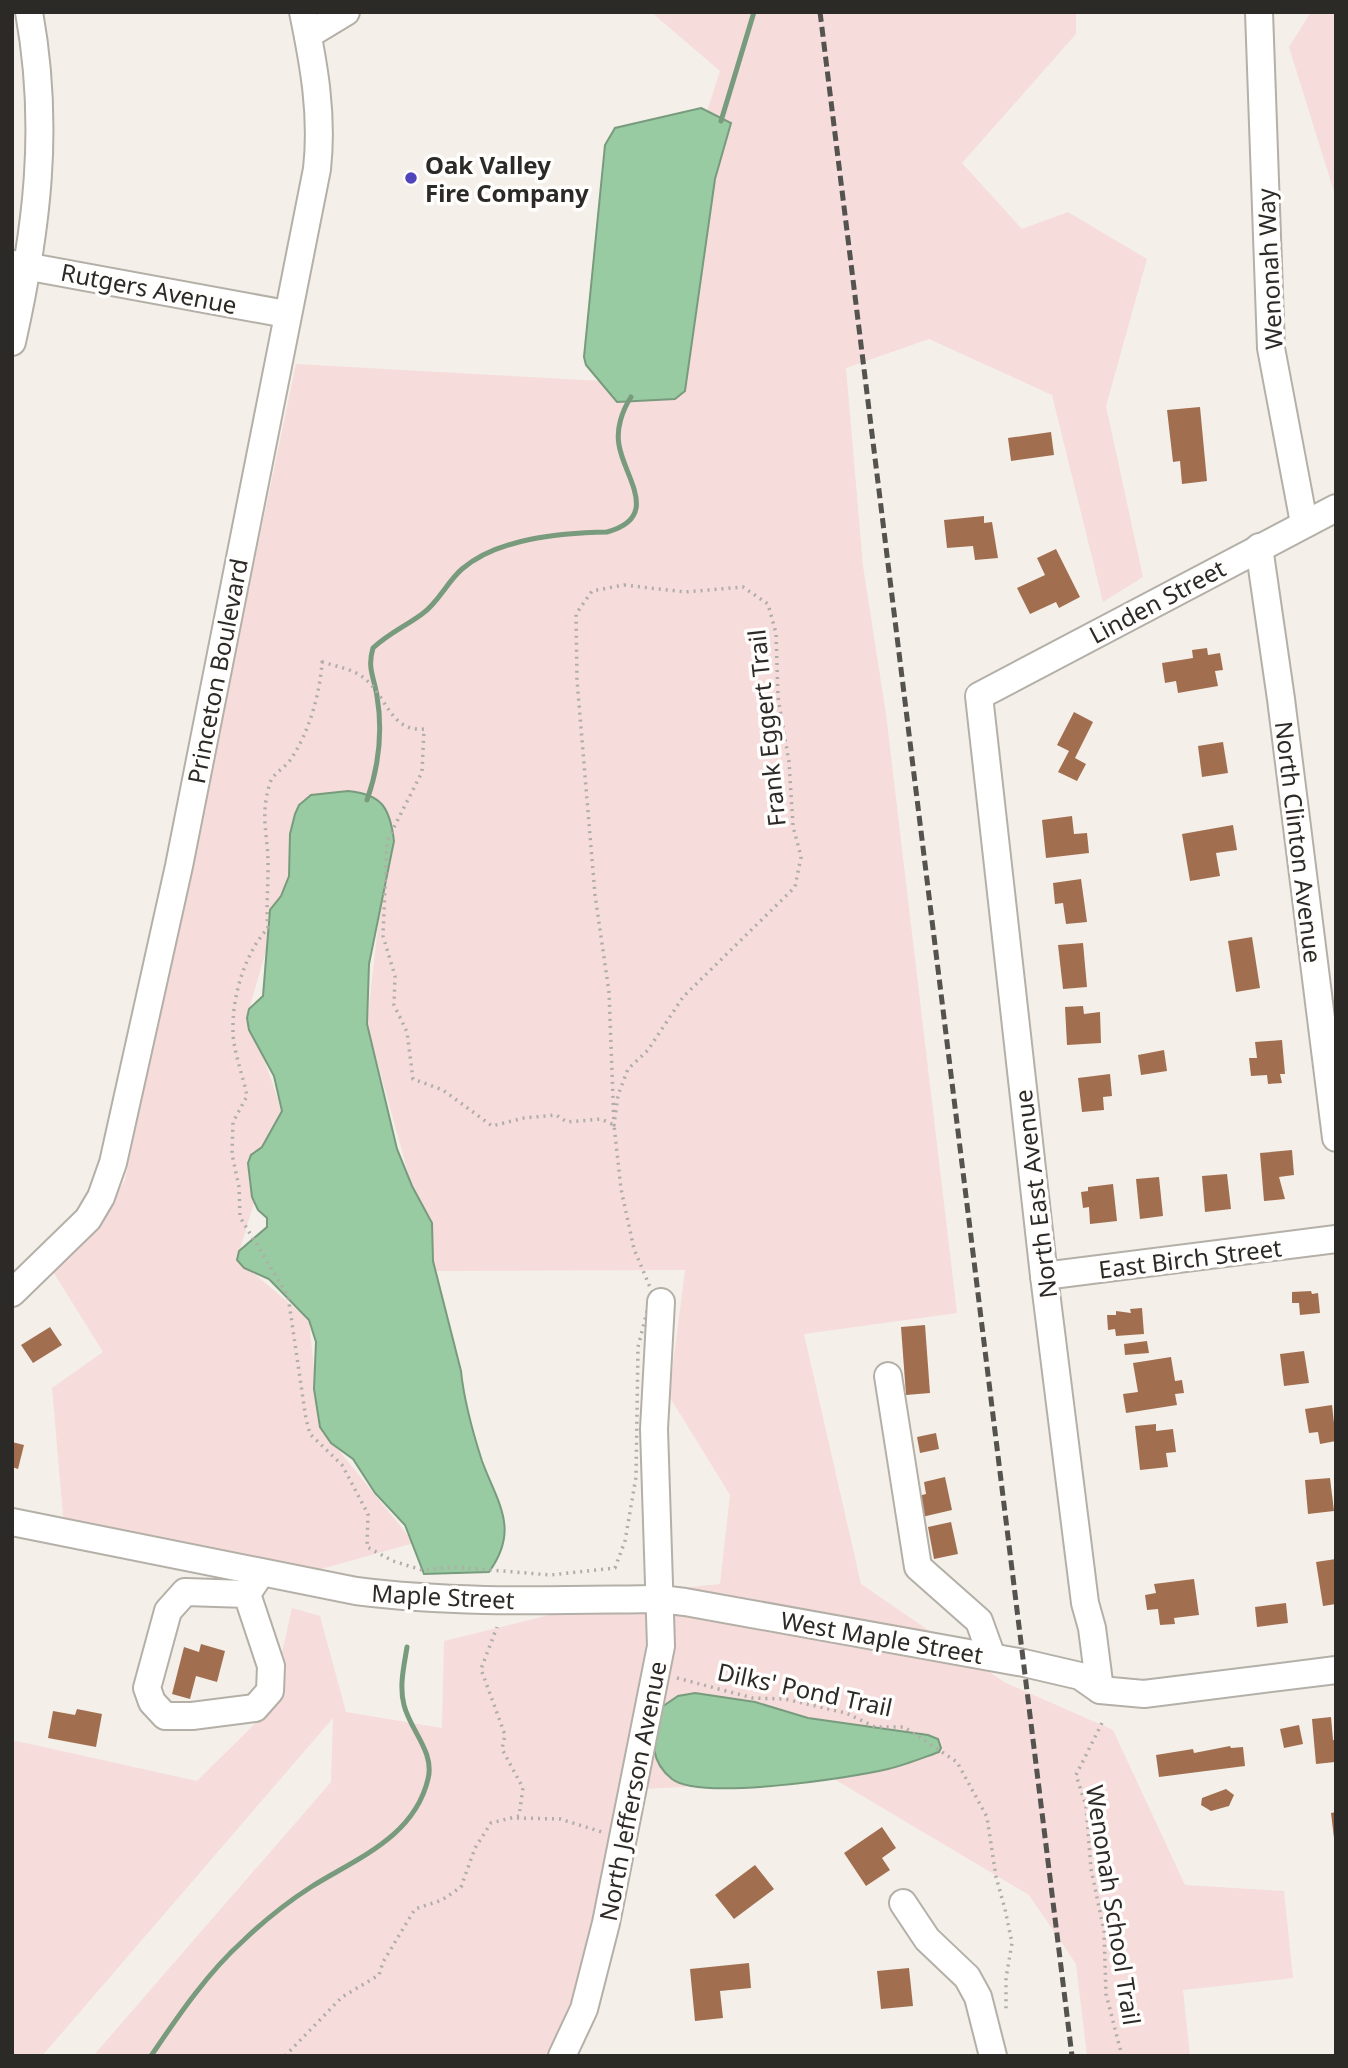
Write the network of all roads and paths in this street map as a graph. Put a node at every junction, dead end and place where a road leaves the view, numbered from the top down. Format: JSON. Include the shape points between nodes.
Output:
{"nodes":[{"id":1,"x":29,"y":12,"type":"edge"},
{"id":2,"x":346,"y":12,"type":"edge"},
{"id":3,"x":1259,"y":12,"type":"edge"},
{"id":4,"x":305,"y":23,"type":"edge"},
{"id":5,"x":20,"y":265,"type":"edge"},
{"id":6,"x":286,"y":314,"type":"junction"},
{"id":7,"x":12,"y":342,"type":"edge"},
{"id":8,"x":1336,"y":508,"type":"edge"},
{"id":9,"x":1304,"y":523,"type":"junction"},
{"id":10,"x":1259,"y":547,"type":"junction"},
{"id":11,"x":979,"y":696,"type":"joint"},
{"id":12,"x":614,"y":1125,"type":"junction"},
{"id":13,"x":1336,"y":1138,"type":"edge"},
{"id":14,"x":1336,"y":1240,"type":"edge"},
{"id":15,"x":1044,"y":1276,"type":"junction"},
{"id":16,"x":12,"y":1293,"type":"edge"},
{"id":17,"x":661,"y":1302,"type":"dead end"},
{"id":18,"x":888,"y":1376,"type":"dead end"},
{"id":19,"x":12,"y":1522,"type":"edge"},
{"id":20,"x":254,"y":1583,"type":"junction"},
{"id":21,"x":660,"y":1599,"type":"junction"},
{"id":22,"x":497,"y":1627,"type":"dead end"},
{"id":23,"x":992,"y":1657,"type":"junction"},
{"id":24,"x":1336,"y":1670,"type":"edge"},
{"id":25,"x":667,"y":1676,"type":"dead end"},
{"id":26,"x":1100,"y":1690,"type":"junction"},
{"id":27,"x":1102,"y":1723,"type":"dead end"},
{"id":28,"x":512,"y":1818,"type":"junction"},
{"id":29,"x":604,"y":1832,"type":"dead end"},
{"id":30,"x":903,"y":1903,"type":"dead end"},
{"id":31,"x":1006,"y":2016,"type":"dead end"},
{"id":32,"x":285,"y":2056,"type":"edge"},
{"id":33,"x":562,"y":2056,"type":"edge"},
{"id":34,"x":993,"y":2056,"type":"edge"},
{"id":35,"x":1122,"y":2056,"type":"edge"}],
"edges":[{"from":1,"to":5,"type":"street","via":[[39,74],[38,198]]},
{"from":2,"to":4,"type":"street"},
{"from":3,"to":9,"type":"street","name":"Wenonah Way","via":[[1271,348]]},
{"from":4,"to":6,"type":"street","name":"Princeton Boulevard","via":[[321,133]]},
{"from":5,"to":6,"type":"street","name":"Rutgers Avenue"},
{"from":5,"to":7,"type":"street"},
{"from":6,"to":16,"type":"street","name":"Princeton Boulevard","via":[[179,866],[113,1163],[88,1219]]},
{"from":8,"to":9,"type":"street","name":"Linden Street"},
{"from":9,"to":10,"type":"street","name":"Linden Street"},
{"from":10,"to":11,"type":"street","name":"Linden Street"},
{"from":10,"to":13,"type":"street","name":"North Clinton Avenue"},
{"from":11,"to":15,"type":"street","name":"North East Avenue"},
{"from":12,"to":12,"type":"path","name":"Frank Eggert Trail","via":[[628,1069],[648,1050],[683,997],[795,887],[801,857],[793,826],[778,697],[776,633],[768,604],[743,587],[685,592],[624,585],[592,591],[576,614],[595,895],[609,992]]},
{"from":12,"to":12,"type":"path","via":[[601,1119],[567,1122],[556,1115],[492,1126],[443,1090],[413,1079],[407,1032],[394,1005],[395,976],[383,936],[387,841],[422,772],[424,729],[410,730],[398,724],[364,678],[321,662],[320,691],[291,760],[271,780],[265,808],[268,928],[257,941],[235,1003],[233,1033],[247,1096],[233,1122],[232,1154],[240,1217],[288,1296],[299,1390],[310,1434],[342,1465],[368,1514],[367,1547],[422,1570],[454,1567],[551,1575],[615,1568],[625,1541],[636,1477],[638,1347],[652,1292],[634,1249]]},
{"from":14,"to":15,"type":"street","name":"East Birch Street"},
{"from":15,"to":26,"type":"street","name":"North East Avenue"},
{"from":17,"to":21,"type":"street","name":"North Jefferson Avenue","via":[[654,1429]]},
{"from":18,"to":23,"type":"street","via":[[918,1567],[979,1621]]},
{"from":19,"to":20,"type":"street","name":"Maple Street","via":[[229,1566]]},
{"from":20,"to":20,"type":"street","via":[[185,1592],[168,1611],[147,1688],[165,1716],[255,1708],[270,1690],[271,1666]]},
{"from":20,"to":21,"type":"street","name":"Maple Street","via":[[414,1599]]},
{"from":21,"to":23,"type":"street","name":"West Maple Street"},
{"from":21,"to":33,"type":"street","name":"North Jefferson Avenue","via":[[661,1646],[606,1923],[584,2009]]},
{"from":22,"to":28,"type":"path","via":[[481,1669],[505,1735],[502,1749],[523,1788],[519,1816]]},
{"from":23,"to":26,"type":"street","name":"West Maple Street","via":[[1080,1676]]},
{"from":24,"to":26,"type":"street","via":[[1144,1694]]},
{"from":25,"to":31,"type":"path","name":"Dilks' Pond Trail","via":[[753,1698],[785,1699],[846,1713],[875,1727],[904,1727],[957,1762],[987,1817],[1012,1943]]},
{"from":27,"to":35,"type":"path","name":"Wenonah School Trail","via":[[1076,1775],[1086,1806],[1091,1869],[1104,1931],[1106,1994]]},
{"from":28,"to":29,"type":"path","via":[[560,1819]]},
{"from":28,"to":32,"type":"path","via":[[491,1823],[475,1848],[461,1887],[442,1900],[415,1909],[379,1975],[342,1997]]},
{"from":30,"to":34,"type":"street","via":[[927,1939],[967,1977],[978,1997]]}]}
